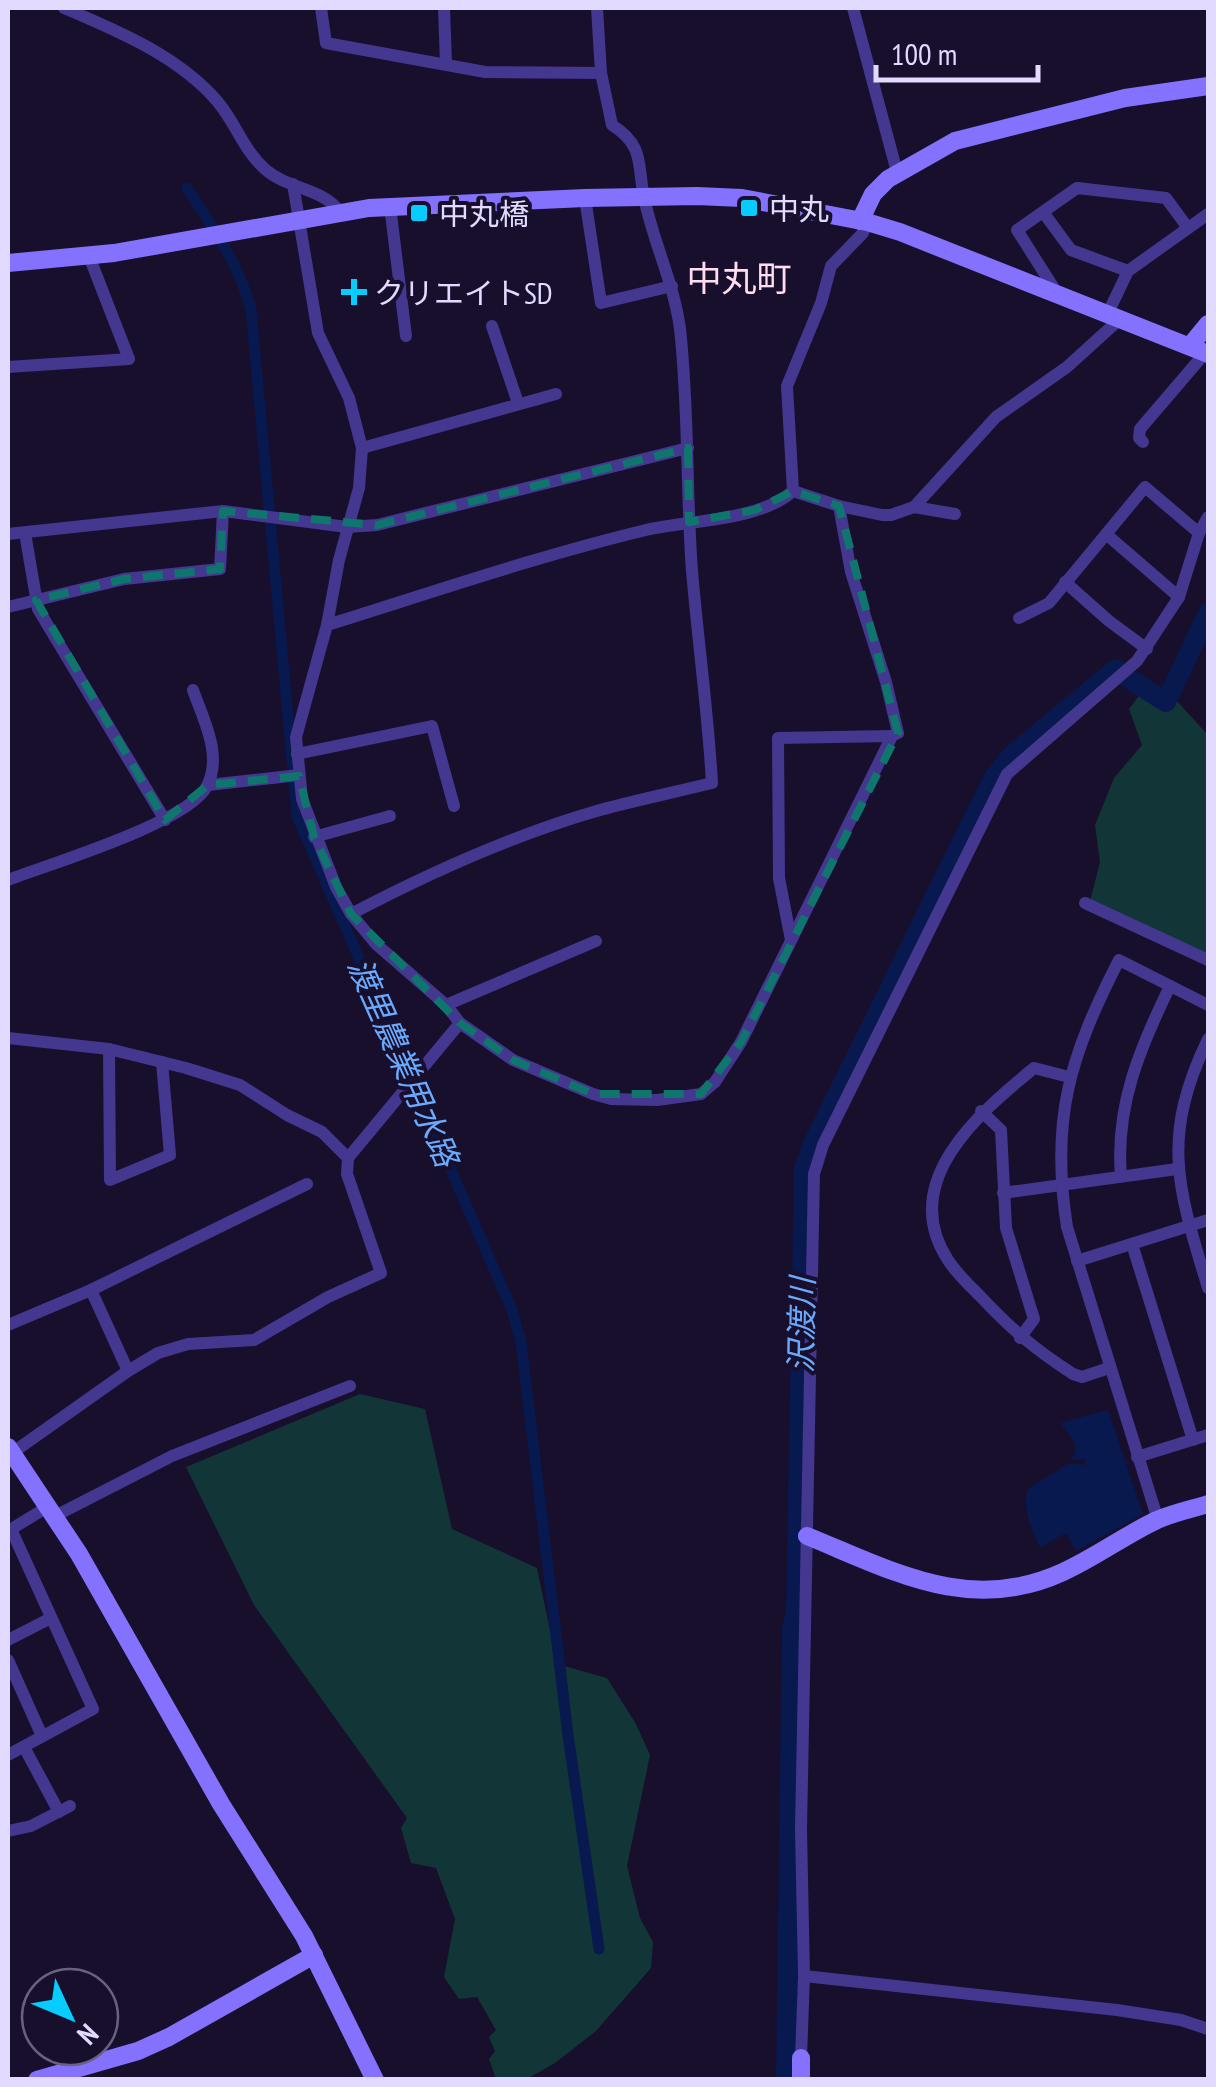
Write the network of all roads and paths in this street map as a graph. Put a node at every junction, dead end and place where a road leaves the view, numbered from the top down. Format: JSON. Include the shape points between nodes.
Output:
{"nodes":[{"id":1,"x":64,"y":8,"type":"edge"},
{"id":2,"x":321,"y":8,"type":"edge"},
{"id":3,"x":444,"y":8,"type":"edge"},
{"id":4,"x":597,"y":8,"type":"edge"},
{"id":5,"x":853,"y":8,"type":"edge"},
{"id":6,"x":446,"y":64,"type":"junction"},
{"id":7,"x":601,"y":72,"type":"junction"},
{"id":8,"x":1208,"y":86,"type":"edge"},
{"id":9,"x":897,"y":172,"type":"junction"},
{"id":10,"x":293,"y":184,"type":"junction"},
{"id":11,"x":585,"y":198,"type":"junction"},
{"id":12,"x":644,"y":198,"type":"junction"},
{"id":13,"x":390,"y":206,"type":"junction"},
{"id":14,"x":340,"y":212,"type":"junction"},
{"id":15,"x":1042,"y":212,"type":"junction"},
{"id":16,"x":1208,"y":214,"type":"edge"},
{"id":17,"x":299,"y":220,"type":"junction"},
{"id":18,"x":864,"y":222,"type":"junction"},
{"id":19,"x":1188,"y":228,"type":"junction"},
{"id":20,"x":89,"y":256,"type":"junction"},
{"id":21,"x":8,"y":263,"type":"edge"},
{"id":22,"x":1128,"y":270,"type":"junction"},
{"id":23,"x":672,"y":286,"type":"junction"},
{"id":24,"x":1056,"y":293,"type":"junction"},
{"id":25,"x":1115,"y":315,"type":"junction"},
{"id":26,"x":1208,"y":324,"type":"edge"},
{"id":27,"x":492,"y":326,"type":"dead end"},
{"id":28,"x":406,"y":336,"type":"dead end"},
{"id":29,"x":1201,"y":351,"type":"edge"},
{"id":30,"x":8,"y":367,"type":"edge"},
{"id":31,"x":556,"y":394,"type":"dead end"},
{"id":32,"x":518,"y":403,"type":"junction"},
{"id":33,"x":1143,"y":442,"type":"dead end"},
{"id":34,"x":362,"y":448,"type":"junction"},
{"id":35,"x":688,"y":448,"type":"junction"},
{"id":36,"x":793,"y":491,"type":"junction"},
{"id":37,"x":839,"y":506,"type":"junction"},
{"id":38,"x":914,"y":506,"type":"junction"},
{"id":39,"x":223,"y":511,"type":"junction"},
{"id":40,"x":956,"y":514,"type":"dead end"},
{"id":41,"x":1208,"y":517,"type":"edge"},
{"id":42,"x":689,"y":522,"type":"junction"},
{"id":43,"x":347,"y":527,"type":"junction"},
{"id":44,"x":25,"y":533,"type":"junction"},
{"id":45,"x":1199,"y":533,"type":"junction"},
{"id":46,"x":8,"y":534,"type":"edge"},
{"id":47,"x":1106,"y":534,"type":"junction"},
{"id":48,"x":1066,"y":582,"type":"junction"},
{"id":49,"x":1179,"y":597,"type":"junction"},
{"id":50,"x":36,"y":600,"type":"junction"},
{"id":51,"x":8,"y":607,"type":"edge"},
{"id":52,"x":1019,"y":618,"type":"dead end"},
{"id":53,"x":328,"y":625,"type":"junction"},
{"id":54,"x":1147,"y":649,"type":"junction"},
{"id":55,"x":193,"y":690,"type":"dead end"},
{"id":56,"x":892,"y":736,"type":"junction"},
{"id":57,"x":297,"y":754,"type":"junction"},
{"id":58,"x":295,"y":776,"type":"junction"},
{"id":59,"x":208,"y":785,"type":"junction"},
{"id":60,"x":454,"y":806,"type":"dead end"},
{"id":61,"x":390,"y":816,"type":"dead end"},
{"id":62,"x":165,"y":820,"type":"junction"},
{"id":63,"x":314,"y":837,"type":"junction"},
{"id":64,"x":8,"y":880,"type":"edge"},
{"id":65,"x":1085,"y":903,"type":"dead end"},
{"id":66,"x":351,"y":914,"type":"junction"},
{"id":67,"x":791,"y":940,"type":"junction"},
{"id":68,"x":596,"y":941,"type":"dead end"},
{"id":69,"x":1208,"y":960,"type":"edge"},
{"id":70,"x":1170,"y":986,"type":"junction"},
{"id":71,"x":446,"y":1005,"type":"junction"},
{"id":72,"x":1208,"y":1005,"type":"edge"},
{"id":73,"x":460,"y":1023,"type":"junction"},
{"id":74,"x":8,"y":1038,"type":"edge"},
{"id":75,"x":1208,"y":1039,"type":"edge"},
{"id":76,"x":110,"y":1049,"type":"junction"},
{"id":77,"x":162,"y":1062,"type":"junction"},
{"id":78,"x":1069,"y":1077,"type":"junction"},
{"id":79,"x":981,"y":1111,"type":"junction"},
{"id":80,"x":348,"y":1158,"type":"junction"},
{"id":81,"x":1177,"y":1169,"type":"junction"},
{"id":82,"x":1121,"y":1176,"type":"junction"},
{"id":83,"x":307,"y":1184,"type":"dead end"},
{"id":84,"x":1061,"y":1186,"type":"junction"},
{"id":85,"x":1002,"y":1193,"type":"junction"},
{"id":86,"x":1208,"y":1220,"type":"edge"},
{"id":87,"x":1190,"y":1226,"type":"junction"},
{"id":88,"x":1132,"y":1244,"type":"junction"},
{"id":89,"x":1077,"y":1261,"type":"junction"},
{"id":90,"x":1208,"y":1288,"type":"edge"},
{"id":91,"x":91,"y":1290,"type":"junction"},
{"id":92,"x":8,"y":1325,"type":"edge"},
{"id":93,"x":1020,"y":1338,"type":"junction"},
{"id":94,"x":1109,"y":1368,"type":"junction"},
{"id":95,"x":128,"y":1371,"type":"junction"},
{"id":96,"x":350,"y":1386,"type":"dead end"},
{"id":97,"x":1208,"y":1435,"type":"edge"},
{"id":98,"x":1193,"y":1440,"type":"junction"},
{"id":99,"x":10,"y":1450,"type":"edge"},
{"id":100,"x":1138,"y":1458,"type":"junction"},
{"id":101,"x":1208,"y":1504,"type":"edge"},
{"id":102,"x":52,"y":1511,"type":"junction"},
{"id":103,"x":1158,"y":1520,"type":"junction"},
{"id":104,"x":9,"y":1530,"type":"edge"},
{"id":105,"x":807,"y":1536,"type":"junction"},
{"id":106,"x":51,"y":1618,"type":"junction"},
{"id":107,"x":8,"y":1640,"type":"edge"},
{"id":108,"x":8,"y":1660,"type":"edge"},
{"id":109,"x":42,"y":1736,"type":"junction"},
{"id":110,"x":24,"y":1746,"type":"junction"},
{"id":111,"x":8,"y":1755,"type":"edge"},
{"id":112,"x":8,"y":1831,"type":"edge"},
{"id":113,"x":314,"y":1955,"type":"junction"},
{"id":114,"x":804,"y":1976,"type":"junction"},
{"id":115,"x":1208,"y":2029,"type":"edge"},
{"id":116,"x":801,"y":2058,"type":"joint"},
{"id":117,"x":37,"y":2080,"type":"edge"},
{"id":118,"x":375,"y":2080,"type":"edge"},
{"id":119,"x":800,"y":2080,"type":"edge"}],
"edges":[{"from":1,"to":10,"type":"street","via":[[180,67],[221,105],[256,160]]},
{"from":2,"to":6,"type":"street","via":[[326,44]]},
{"from":3,"to":6,"type":"street"},
{"from":4,"to":7,"type":"street"},
{"from":5,"to":9,"type":"street"},
{"from":6,"to":7,"type":"street","via":[[485,72]]},
{"from":7,"to":12,"type":"street","via":[[612,125],[636,147]]},
{"from":8,"to":9,"type":"street","via":[[1124,98],[985,132]]},
{"from":9,"to":18,"type":"street","via":[[873,194]]},
{"from":10,"to":14,"type":"street"},
{"from":10,"to":17,"type":"street"},
{"from":11,"to":12,"type":"street"},
{"from":11,"to":13,"type":"street"},
{"from":11,"to":23,"type":"street","via":[[602,303]]},
{"from":12,"to":18,"type":"street","via":[[742,198]]},
{"from":12,"to":23,"type":"street"},
{"from":13,"to":14,"type":"street"},
{"from":13,"to":28,"type":"street"},
{"from":14,"to":17,"type":"street"},
{"from":15,"to":19,"type":"street","via":[[1076,188],[1166,198]]},
{"from":15,"to":22,"type":"street","via":[[1071,250]]},
{"from":15,"to":24,"type":"street","via":[[1017,230]]},
{"from":16,"to":19,"type":"street"},
{"from":17,"to":20,"type":"street"},
{"from":17,"to":34,"type":"street","via":[[318,333],[349,398]]},
{"from":18,"to":24,"type":"street"},
{"from":18,"to":36,"type":"street","via":[[863,233],[831,266],[787,386]]},
{"from":19,"to":22,"type":"street"},
{"from":20,"to":21,"type":"street"},
{"from":20,"to":30,"type":"street","via":[[130,359]]},
{"from":22,"to":25,"type":"street"},
{"from":23,"to":35,"type":"street"},
{"from":24,"to":25,"type":"street"},
{"from":25,"to":29,"type":"street"},
{"from":25,"to":38,"type":"street","via":[[1068,367],[996,417]]},
{"from":26,"to":29,"type":"street"},
{"from":27,"to":32,"type":"street"},
{"from":29,"to":33,"type":"street","via":[[1140,428]]},
{"from":31,"to":32,"type":"street"},
{"from":32,"to":34,"type":"street"},
{"from":34,"to":43,"type":"street"},
{"from":35,"to":42,"type":"street"},
{"from":35,"to":43,"type":"street","via":[[399,522]]},
{"from":36,"to":37,"type":"street"},
{"from":36,"to":42,"type":"street","via":[[754,510]]},
{"from":37,"to":38,"type":"street","via":[[891,516]]},
{"from":37,"to":56,"type":"street","via":[[850,572],[898,733]]},
{"from":38,"to":40,"type":"street"},
{"from":39,"to":43,"type":"street"},
{"from":39,"to":44,"type":"street"},
{"from":39,"to":50,"type":"street","via":[[220,569],[124,579]]},
{"from":41,"to":45,"type":"street"},
{"from":42,"to":53,"type":"street","via":[[533,561]]},
{"from":42,"to":66,"type":"street","via":[[712,782],[539,831]]},
{"from":43,"to":53,"type":"street"},
{"from":44,"to":46,"type":"street"},
{"from":44,"to":50,"type":"street"},
{"from":45,"to":47,"type":"street","via":[[1145,487]]},
{"from":45,"to":49,"type":"street"},
{"from":47,"to":48,"type":"street"},
{"from":47,"to":49,"type":"street"},
{"from":48,"to":52,"type":"street","via":[[1049,603]]},
{"from":48,"to":54,"type":"street"},
{"from":49,"to":54,"type":"street"},
{"from":50,"to":51,"type":"street"},
{"from":50,"to":62,"type":"street"},
{"from":53,"to":57,"type":"street","via":[[298,726]]},
{"from":54,"to":105,"type":"street","via":[[1007,774],[823,1145],[811,1216]]},
{"from":55,"to":59,"type":"street","via":[[212,751]]},
{"from":56,"to":67,"type":"street"},
{"from":56,"to":67,"type":"street","via":[[778,738],[779,878]]},
{"from":57,"to":58,"type":"street"},
{"from":57,"to":60,"type":"street","via":[[432,726]]},
{"from":58,"to":59,"type":"street"},
{"from":58,"to":63,"type":"street"},
{"from":59,"to":62,"type":"street","via":[[193,804]]},
{"from":61,"to":63,"type":"street"},
{"from":62,"to":64,"type":"street"},
{"from":63,"to":66,"type":"street"},
{"from":65,"to":69,"type":"street"},
{"from":66,"to":71,"type":"street"},
{"from":67,"to":73,"type":"street","via":[[741,1042],[701,1094],[658,1100],[594,1094],[514,1060]]},
{"from":68,"to":71,"type":"street"},
{"from":70,"to":72,"type":"street"},
{"from":70,"to":78,"type":"street","via":[[1118,960]]},
{"from":70,"to":82,"type":"street","via":[[1129,1082],[1120,1126]]},
{"from":71,"to":73,"type":"street"},
{"from":73,"to":80,"type":"street"},
{"from":74,"to":76,"type":"street"},
{"from":75,"to":81,"type":"street","via":[[1183,1104]]},
{"from":76,"to":77,"type":"street"},
{"from":76,"to":77,"type":"street","via":[[110,1180],[170,1155]]},
{"from":77,"to":80,"type":"street","via":[[240,1085],[322,1132]]},
{"from":78,"to":79,"type":"street","via":[[1034,1068]]},
{"from":78,"to":84,"type":"street"},
{"from":79,"to":85,"type":"street","via":[[1001,1130]]},
{"from":79,"to":93,"type":"street","via":[[946,1158],[933,1218],[947,1258]]},
{"from":80,"to":95,"type":"street","via":[[347,1174],[381,1273],[254,1340],[172,1348]]},
{"from":81,"to":82,"type":"street"},
{"from":81,"to":87,"type":"street"},
{"from":82,"to":84,"type":"street"},
{"from":83,"to":91,"type":"street"},
{"from":84,"to":85,"type":"street"},
{"from":84,"to":89,"type":"street"},
{"from":85,"to":93,"type":"street","via":[[1034,1319]]},
{"from":86,"to":87,"type":"street"},
{"from":87,"to":88,"type":"street"},
{"from":87,"to":90,"type":"street"},
{"from":88,"to":89,"type":"street"},
{"from":88,"to":98,"type":"street"},
{"from":89,"to":94,"type":"street"},
{"from":91,"to":92,"type":"street"},
{"from":91,"to":95,"type":"street"},
{"from":93,"to":94,"type":"street","via":[[1073,1374]]},
{"from":94,"to":100,"type":"street"},
{"from":95,"to":99,"type":"street"},
{"from":96,"to":102,"type":"street"},
{"from":97,"to":98,"type":"street"},
{"from":98,"to":100,"type":"street"},
{"from":99,"to":102,"type":"street"},
{"from":100,"to":103,"type":"street"},
{"from":101,"to":103,"type":"street"},
{"from":102,"to":104,"type":"street"},
{"from":102,"to":113,"type":"street"},
{"from":103,"to":105,"type":"street","via":[[1058,1574],[977,1591],[922,1584]]},
{"from":104,"to":106,"type":"street"},
{"from":105,"to":114,"type":"street"},
{"from":106,"to":107,"type":"street"},
{"from":106,"to":109,"type":"street","via":[[92,1709]]},
{"from":108,"to":109,"type":"street"},
{"from":109,"to":110,"type":"street"},
{"from":110,"to":111,"type":"street"},
{"from":110,"to":112,"type":"street","via":[[65,1809]]},
{"from":113,"to":117,"type":"street","via":[[138,2051]]},
{"from":113,"to":118,"type":"street"},
{"from":114,"to":115,"type":"street","via":[[1117,2010]]},
{"from":114,"to":116,"type":"street"},
{"from":116,"to":119,"type":"street"}]}
